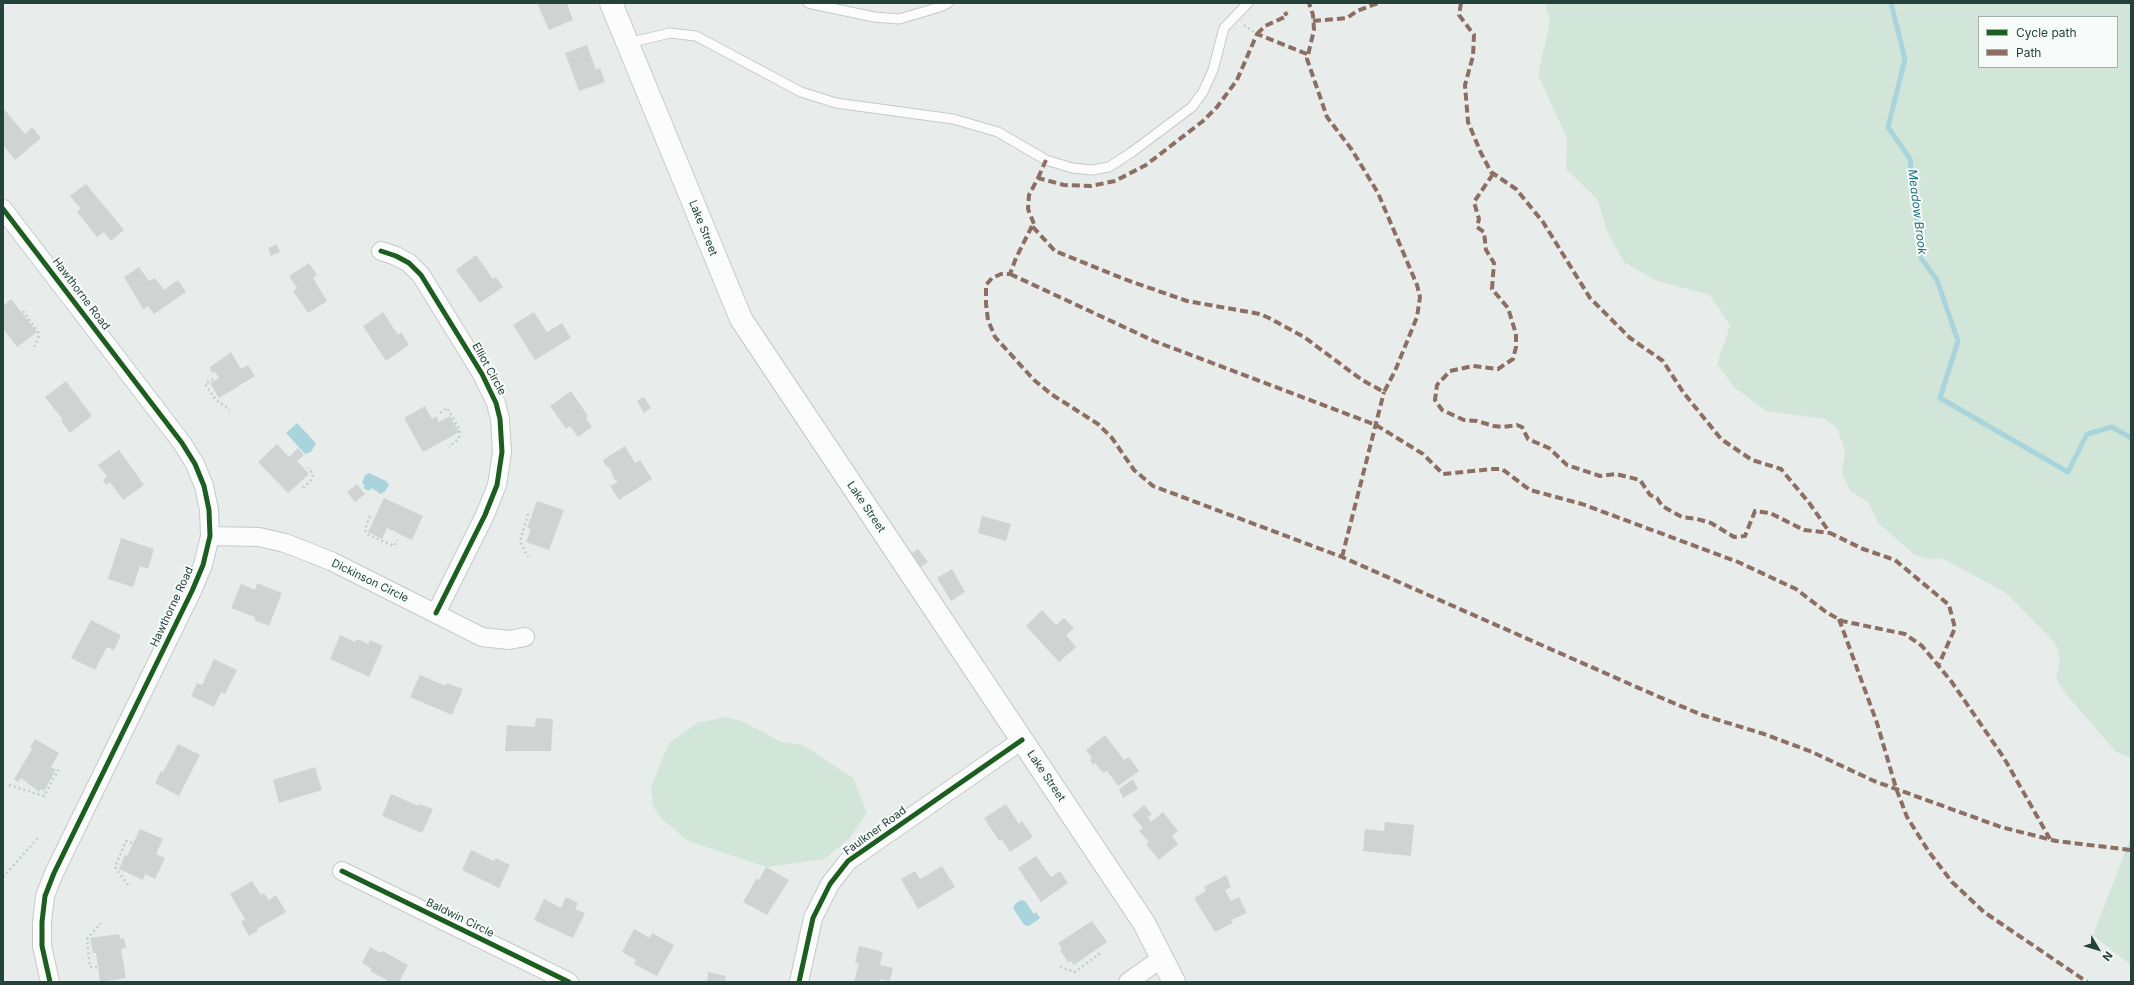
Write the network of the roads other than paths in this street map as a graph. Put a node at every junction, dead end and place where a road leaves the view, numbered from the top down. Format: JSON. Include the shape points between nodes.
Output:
{"nodes":[{"id":1,"x":611,"y":3,"type":"edge"},
{"id":2,"x":808,"y":3,"type":"edge"},
{"id":3,"x":948,"y":3,"type":"edge"},
{"id":4,"x":1248,"y":3,"type":"edge"},
{"id":5,"x":628,"y":43,"type":"junction"},
{"id":6,"x":3,"y":209,"type":"edge"},
{"id":7,"x":381,"y":251,"type":"dead end"},
{"id":8,"x":210,"y":536,"type":"junction"},
{"id":9,"x":436,"y":613,"type":"junction"},
{"id":10,"x":525,"y":637,"type":"dead end"},
{"id":11,"x":1022,"y":740,"type":"junction"},
{"id":12,"x":342,"y":871,"type":"dead end"},
{"id":13,"x":1162,"y":958,"type":"junction"},
{"id":14,"x":50,"y":982,"type":"edge"},
{"id":15,"x":569,"y":982,"type":"edge"},
{"id":16,"x":799,"y":982,"type":"edge"},
{"id":17,"x":1128,"y":982,"type":"edge"},
{"id":18,"x":1174,"y":982,"type":"edge"}],
"edges":[{"from":1,"to":5,"type":"main road","name":"Lake Street"},
{"from":2,"to":3,"type":"lane","via":[[891,19],[908,17]]},
{"from":4,"to":5,"type":"lane","via":[[1224,28],[1213,70],[1192,108],[1109,167],[1092,170],[1072,168],[1046,160],[998,132],[953,119],[836,103],[801,92],[696,36],[670,33]]},
{"from":5,"to":11,"type":"main road","name":"Lake Street","via":[[741,319]]},
{"from":6,"to":8,"type":"street","name":"Hawthorne Road","via":[[182,443],[195,464],[204,486],[209,510]]},
{"from":7,"to":9,"type":"street","name":"Elliot Circle","via":[[409,263],[421,275],[482,374],[496,403],[500,419],[502,452],[497,485]]},
{"from":8,"to":9,"type":"street","name":"Dickinson Circle","via":[[259,538],[285,543],[331,561]]},
{"from":8,"to":14,"type":"street","name":"Hawthorne Road","via":[[203,565],[192,591],[45,896],[42,946]]},
{"from":9,"to":10,"type":"street","name":"Dickinson Circle","via":[[482,636],[509,640]]},
{"from":11,"to":13,"type":"main road","name":"Lake Street","via":[[1144,923]]},
{"from":11,"to":16,"type":"street","name":"Faulkner Road","via":[[848,861],[830,884],[813,918]]},
{"from":12,"to":15,"type":"street","name":"Baldwin Circle"},
{"from":13,"to":17,"type":"street"},
{"from":13,"to":18,"type":"main road","name":"Lake Street"}]}
